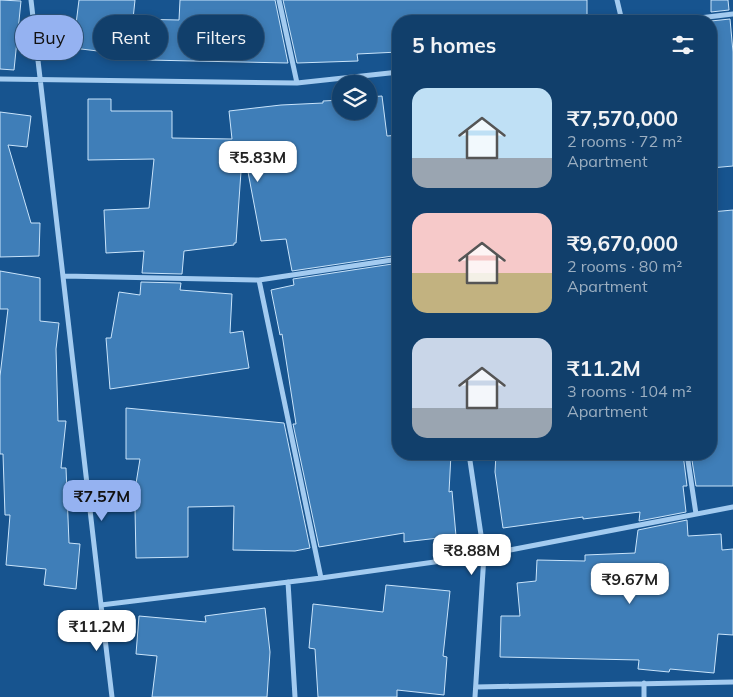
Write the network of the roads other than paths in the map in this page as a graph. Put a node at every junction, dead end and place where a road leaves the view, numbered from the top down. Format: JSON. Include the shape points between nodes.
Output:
{"nodes":[{"id":1,"x":31,"y":0,"type":"edge"},
{"id":2,"x":279,"y":0,"type":"edge"},
{"id":3,"x":617,"y":0,"type":"edge"},
{"id":4,"x":733,"y":14,"type":"edge"},
{"id":5,"x":621,"y":15,"type":"edge"},
{"id":6,"x":717,"y":16,"type":"edge"},
{"id":7,"x":392,"y":73,"type":"edge"},
{"id":8,"x":41,"y":78,"type":"junction"},
{"id":9,"x":0,"y":79,"type":"edge"},
{"id":10,"x":297,"y":83,"type":"junction"},
{"id":11,"x":392,"y":260,"type":"edge"},
{"id":12,"x":64,"y":276,"type":"junction"},
{"id":13,"x":260,"y":280,"type":"junction"},
{"id":14,"x":470,"y":460,"type":"edge"},
{"id":15,"x":688,"y":460,"type":"edge"},
{"id":16,"x":733,"y":507,"type":"edge"},
{"id":17,"x":696,"y":514,"type":"junction"},
{"id":18,"x":484,"y":555,"type":"junction"},
{"id":19,"x":322,"y":578,"type":"junction"},
{"id":20,"x":288,"y":582,"type":"junction"},
{"id":21,"x":101,"y":605,"type":"junction"},
{"id":22,"x":733,"y":682,"type":"edge"},
{"id":23,"x":644,"y":683,"type":"junction"},
{"id":24,"x":476,"y":687,"type":"junction"},
{"id":25,"x":112,"y":697,"type":"edge"},
{"id":26,"x":295,"y":697,"type":"edge"},
{"id":27,"x":475,"y":697,"type":"edge"},
{"id":28,"x":644,"y":697,"type":"edge"}],
"edges":[{"from":1,"to":8,"type":"street"},
{"from":2,"to":10,"type":"street"},
{"from":3,"to":5,"type":"street"},
{"from":4,"to":6,"type":"street"},
{"from":7,"to":10,"type":"street"},
{"from":8,"to":9,"type":"street"},
{"from":8,"to":10,"type":"street"},
{"from":8,"to":12,"type":"street"},
{"from":11,"to":13,"type":"street"},
{"from":12,"to":13,"type":"street"},
{"from":12,"to":21,"type":"street"},
{"from":13,"to":19,"type":"street"},
{"from":14,"to":18,"type":"street"},
{"from":15,"to":17,"type":"street"},
{"from":16,"to":17,"type":"street"},
{"from":17,"to":18,"type":"street"},
{"from":18,"to":19,"type":"street"},
{"from":18,"to":24,"type":"street"},
{"from":19,"to":20,"type":"street"},
{"from":20,"to":21,"type":"street"},
{"from":20,"to":26,"type":"street"},
{"from":21,"to":25,"type":"street"},
{"from":22,"to":23,"type":"street"},
{"from":23,"to":24,"type":"street"},
{"from":23,"to":28,"type":"street"},
{"from":24,"to":27,"type":"street"}]}
